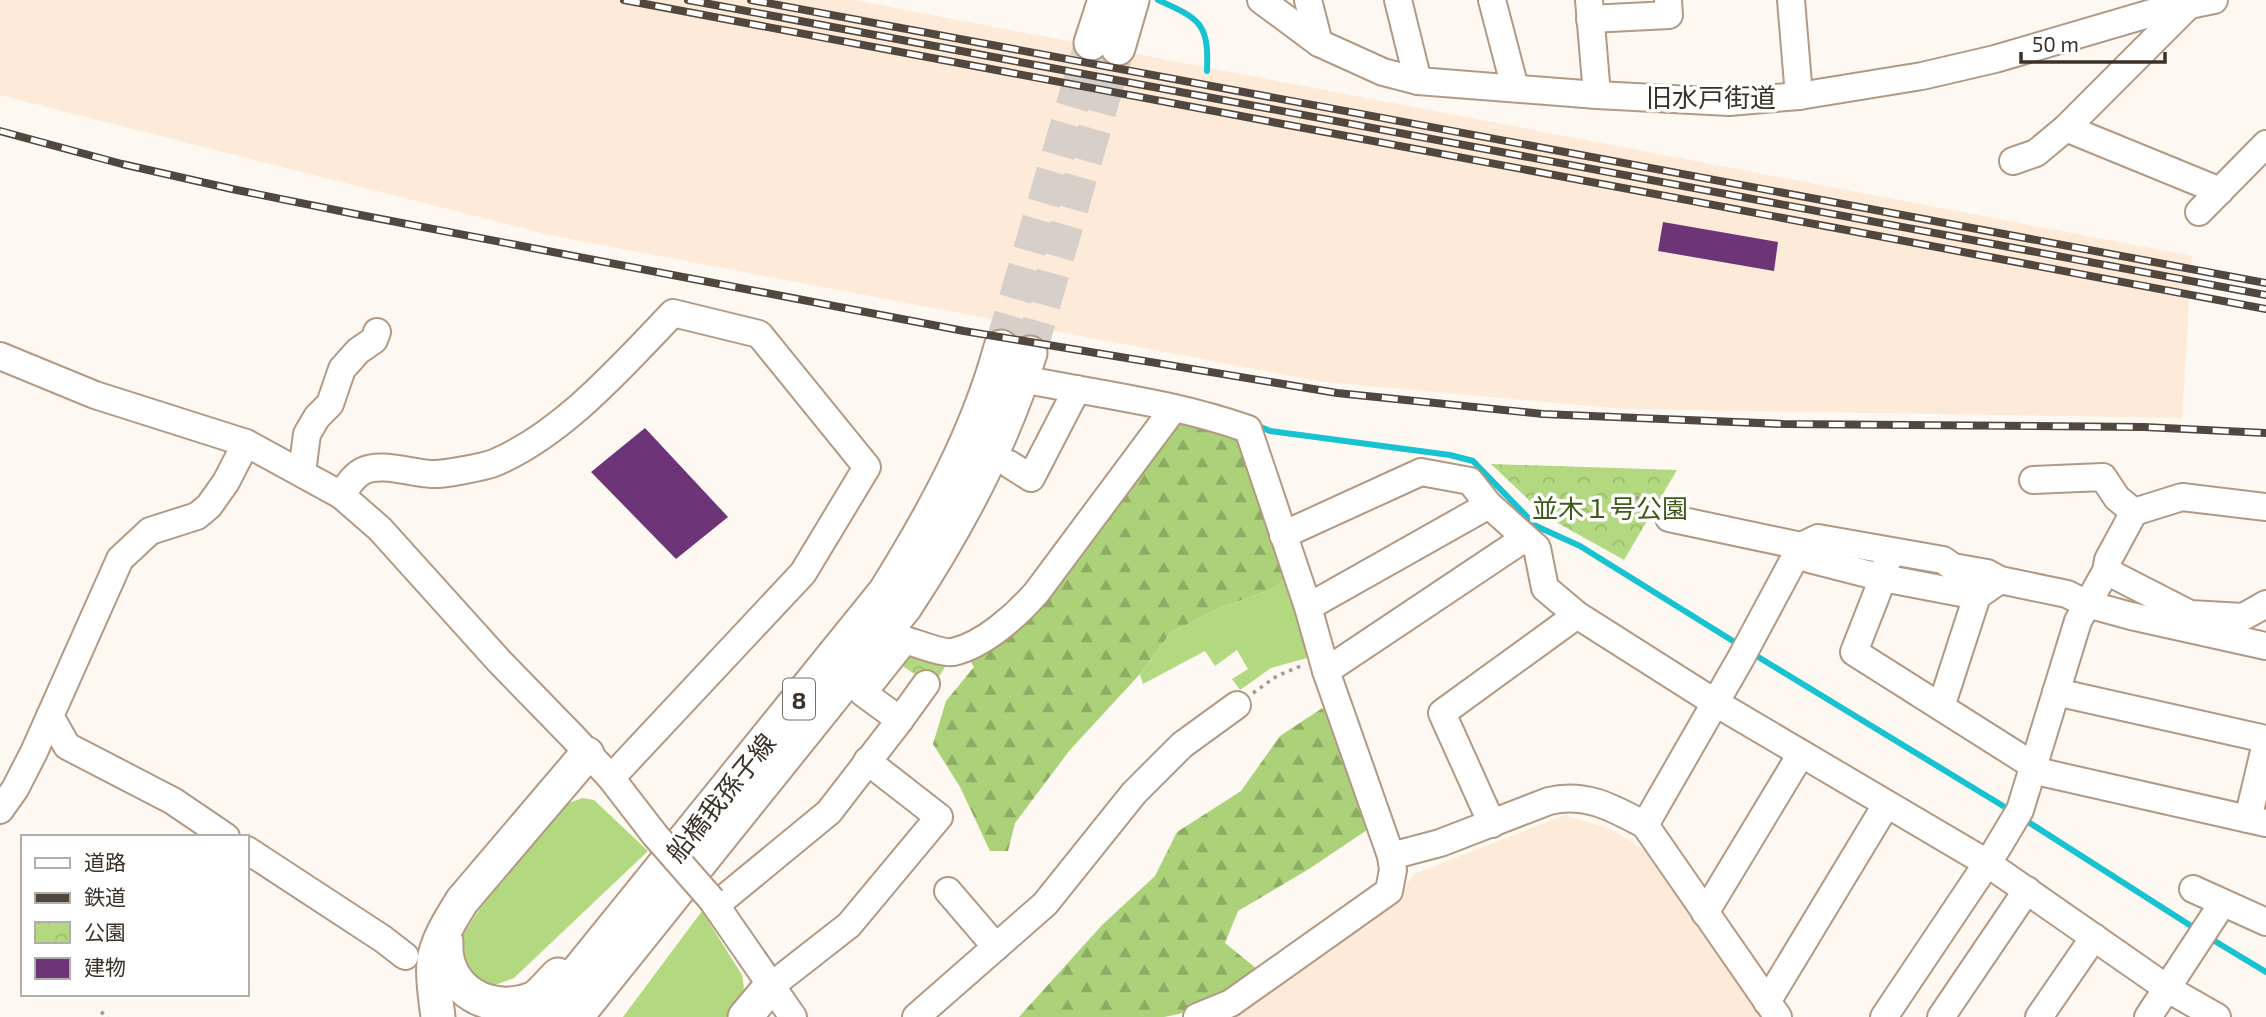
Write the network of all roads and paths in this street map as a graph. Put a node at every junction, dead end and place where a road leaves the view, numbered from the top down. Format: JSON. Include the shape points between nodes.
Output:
{"nodes":[{"id":1,"x":1105,"y":0,"type":"edge"},
{"id":2,"x":1132,"y":0,"type":"edge"},
{"id":3,"x":1261,"y":0,"type":"edge"},
{"id":4,"x":1308,"y":0,"type":"edge"},
{"id":5,"x":1398,"y":0,"type":"edge"},
{"id":6,"x":1492,"y":0,"type":"edge"},
{"id":7,"x":1668,"y":0,"type":"edge"},
{"id":8,"x":1791,"y":0,"type":"edge"},
{"id":9,"x":2214,"y":0,"type":"edge"},
{"id":10,"x":2153,"y":6,"type":"edge"},
{"id":11,"x":2188,"y":6,"type":"junction"},
{"id":12,"x":1590,"y":9,"type":"edge"},
{"id":13,"x":1319,"y":43,"type":"junction"},
{"id":14,"x":1418,"y":81,"type":"junction"},
{"id":15,"x":1515,"y":88,"type":"junction"},
{"id":16,"x":1597,"y":95,"type":"junction"},
{"id":17,"x":1799,"y":96,"type":"junction"},
{"id":18,"x":2066,"y":128,"type":"junction"},
{"id":19,"x":2266,"y":144,"type":"edge"},
{"id":20,"x":2013,"y":161,"type":"dead end"},
{"id":21,"x":2220,"y":191,"type":"junction"},
{"id":22,"x":2199,"y":212,"type":"dead end"},
{"id":23,"x":377,"y":332,"type":"dead end"},
{"id":24,"x":0,"y":356,"type":"edge"},
{"id":25,"x":1018,"y":360,"type":"junction"},
{"id":26,"x":1077,"y":389,"type":"junction"},
{"id":27,"x":1174,"y":408,"type":"junction"},
{"id":28,"x":246,"y":443,"type":"junction"},
{"id":29,"x":1009,"y":464,"type":"dead end"},
{"id":30,"x":302,"y":472,"type":"junction"},
{"id":31,"x":2033,"y":480,"type":"dead end"},
{"id":32,"x":341,"y":495,"type":"junction"},
{"id":33,"x":1489,"y":505,"type":"junction"},
{"id":34,"x":2266,"y":507,"type":"edge"},
{"id":35,"x":2134,"y":512,"type":"junction"},
{"id":36,"x":1668,"y":518,"type":"dead end"},
{"id":37,"x":1283,"y":535,"type":"junction"},
{"id":38,"x":1525,"y":538,"type":"junction"},
{"id":39,"x":1801,"y":546,"type":"junction"},
{"id":40,"x":1889,"y":552,"type":"junction"},
{"id":41,"x":2106,"y":571,"type":"junction"},
{"id":42,"x":1883,"y":578,"type":"junction"},
{"id":43,"x":2000,"y":580,"type":"junction"},
{"id":44,"x":1977,"y":596,"type":"junction"},
{"id":45,"x":2087,"y":604,"type":"junction"},
{"id":46,"x":2266,"y":604,"type":"edge"},
{"id":47,"x":1308,"y":607,"type":"junction"},
{"id":48,"x":1577,"y":615,"type":"junction"},
{"id":49,"x":2266,"y":646,"type":"edge"},
{"id":50,"x":1324,"y":664,"type":"junction"},
{"id":51,"x":926,"y":684,"type":"dead end"},
{"id":52,"x":854,"y":688,"type":"junction"},
{"id":53,"x":2056,"y":692,"type":"junction"},
{"id":54,"x":1714,"y":702,"type":"junction"},
{"id":55,"x":1237,"y":705,"type":"joint"},
{"id":56,"x":1941,"y":707,"type":"junction"},
{"id":57,"x":50,"y":716,"type":"junction"},
{"id":58,"x":900,"y":720,"type":"junction"},
{"id":59,"x":2266,"y":741,"type":"edge"},
{"id":60,"x":587,"y":754,"type":"junction"},
{"id":61,"x":1801,"y":754,"type":"junction"},
{"id":62,"x":867,"y":761,"type":"junction"},
{"id":63,"x":2034,"y":766,"type":"junction"},
{"id":64,"x":611,"y":778,"type":"junction"},
{"id":65,"x":1886,"y":805,"type":"junction"},
{"id":66,"x":0,"y":810,"type":"edge"},
{"id":67,"x":2257,"y":821,"type":"edge"},
{"id":68,"x":1492,"y":824,"type":"junction"},
{"id":69,"x":1644,"y":825,"type":"junction"},
{"id":70,"x":223,"y":835,"type":"edge"},
{"id":71,"x":248,"y":851,"type":"edge"},
{"id":72,"x":1391,"y":856,"type":"junction"},
{"id":73,"x":1987,"y":863,"type":"junction"},
{"id":74,"x":2193,"y":889,"type":"dead end"},
{"id":75,"x":2027,"y":890,"type":"junction"},
{"id":76,"x":948,"y":891,"type":"dead end"},
{"id":77,"x":660,"y":892,"type":"junction"},
{"id":78,"x":714,"y":902,"type":"junction"},
{"id":79,"x":2222,"y":904,"type":"junction"},
{"id":80,"x":1705,"y":913,"type":"junction"},
{"id":81,"x":451,"y":919,"type":"junction"},
{"id":82,"x":2266,"y":922,"type":"edge"},
{"id":83,"x":2094,"y":937,"type":"junction"},
{"id":84,"x":996,"y":947,"type":"junction"},
{"id":85,"x":405,"y":956,"type":"dead end"},
{"id":86,"x":771,"y":986,"type":"junction"},
{"id":87,"x":2168,"y":989,"type":"junction"},
{"id":88,"x":1772,"y":1009,"type":"edge"},
{"id":89,"x":101,"y":1012,"type":"dead end"},
{"id":90,"x":108,"y":1017,"type":"edge"},
{"id":91,"x":438,"y":1017,"type":"edge"},
{"id":92,"x":541,"y":1017,"type":"edge"},
{"id":93,"x":576,"y":1017,"type":"edge"},
{"id":94,"x":599,"y":1017,"type":"edge"},
{"id":95,"x":745,"y":1017,"type":"edge"},
{"id":96,"x":793,"y":1017,"type":"edge"},
{"id":97,"x":916,"y":1017,"type":"edge"},
{"id":98,"x":1197,"y":1017,"type":"edge"},
{"id":99,"x":1884,"y":1017,"type":"edge"},
{"id":100,"x":1941,"y":1017,"type":"edge"},
{"id":101,"x":2039,"y":1017,"type":"edge"},
{"id":102,"x":2148,"y":1017,"type":"edge"},
{"id":103,"x":2217,"y":1017,"type":"edge"}],
"edges":[{"from":1,"to":2,"type":"main road","via":[[1105,46]]},
{"from":3,"to":13,"type":"street","name":"旧水戸街道"},
{"from":4,"to":13,"type":"street"},
{"from":5,"to":14,"type":"street"},
{"from":6,"to":15,"type":"street"},
{"from":7,"to":12,"type":"street","via":[[1669,15]]},
{"from":8,"to":17,"type":"street"},
{"from":9,"to":11,"type":"street","name":"旧水戸街道"},
{"from":10,"to":11,"type":"street","name":"旧水戸街道"},
{"from":10,"to":17,"type":"street","name":"旧水戸街道","via":[[1995,59]]},
{"from":11,"to":18,"type":"street"},
{"from":12,"to":16,"type":"street"},
{"from":13,"to":14,"type":"street","name":"旧水戸街道","via":[[1383,72]]},
{"from":14,"to":15,"type":"street","name":"旧水戸街道"},
{"from":15,"to":16,"type":"street","name":"旧水戸街道"},
{"from":16,"to":17,"type":"street","name":"旧水戸街道","via":[[1729,102]]},
{"from":18,"to":20,"type":"street","via":[[2036,153]]},
{"from":18,"to":21,"type":"street"},
{"from":19,"to":21,"type":"street"},
{"from":21,"to":22,"type":"street"},
{"from":23,"to":30,"type":"street","via":[[342,369],[330,404],[307,435]]},
{"from":24,"to":28,"type":"street","via":[[95,395]]},
{"from":25,"to":26,"type":"street"},
{"from":25,"to":52,"type":"main road","name":"船橋我孫子線","number":"8","via":[[981,477],[939,556]]},
{"from":25,"to":77,"type":"main road","name":"船橋我孫子線","number":"8","via":[[994,372],[969,439],[885,592]]},
{"from":26,"to":27,"type":"street"},
{"from":26,"to":29,"type":"street","via":[[1031,478]]},
{"from":27,"to":37,"type":"street","via":[[1248,429]]},
{"from":27,"to":52,"type":"street","via":[[1016,615],[983,639],[951,653],[905,639]]},
{"from":28,"to":30,"type":"street"},
{"from":28,"to":57,"type":"street","via":[[209,506],[197,516],[150,531],[120,559]]},
{"from":30,"to":32,"type":"street"},
{"from":31,"to":35,"type":"street","via":[[2103,477]]},
{"from":32,"to":60,"type":"street","via":[[380,529]]},
{"from":32,"to":64,"type":"street","via":[[363,471],[379,468],[435,474],[492,464],[539,439],[607,381],[673,313],[759,334],[867,467],[803,573]]},
{"from":33,"to":37,"type":"street","via":[[1470,481],[1421,472]]},
{"from":33,"to":38,"type":"street"},
{"from":33,"to":47,"type":"street"},
{"from":34,"to":35,"type":"street","via":[[2182,497]]},
{"from":35,"to":41,"type":"street"},
{"from":36,"to":39,"type":"street"},
{"from":37,"to":47,"type":"street"},
{"from":38,"to":48,"type":"street","via":[[1537,548],[1545,588]]},
{"from":38,"to":50,"type":"street"},
{"from":39,"to":40,"type":"street","via":[[1818,538]]},
{"from":39,"to":42,"type":"street","via":[[1808,559]]},
{"from":39,"to":54,"type":"street"},
{"from":40,"to":42,"type":"street"},
{"from":40,"to":43,"type":"street","via":[[1943,560]]},
{"from":41,"to":45,"type":"street"},
{"from":41,"to":46,"type":"street","via":[[2190,614],[2243,617]]},
{"from":42,"to":44,"type":"street"},
{"from":42,"to":56,"type":"street","via":[[1854,652]]},
{"from":43,"to":44,"type":"street"},
{"from":43,"to":45,"type":"street","via":[[2067,594]]},
{"from":44,"to":56,"type":"street"},
{"from":45,"to":49,"type":"street"},
{"from":45,"to":53,"type":"street"},
{"from":47,"to":50,"type":"street"},
{"from":48,"to":54,"type":"street"},
{"from":48,"to":68,"type":"street","via":[[1442,713]]},
{"from":50,"to":55,"type":"path","via":[[1277,676]]},
{"from":50,"to":72,"type":"street"},
{"from":51,"to":58,"type":"street"},
{"from":52,"to":58,"type":"street"},
{"from":52,"to":77,"type":"main road","name":"船橋我孫子線","number":"8"},
{"from":53,"to":59,"type":"street"},
{"from":53,"to":63,"type":"street"},
{"from":54,"to":61,"type":"street"},
{"from":54,"to":69,"type":"street"},
{"from":55,"to":84,"type":"street","via":[[1182,745],[1143,783],[1045,904]]},
{"from":56,"to":63,"type":"street"},
{"from":57,"to":66,"type":"street"},
{"from":57,"to":70,"type":"street","via":[[67,746],[173,801]]},
{"from":58,"to":62,"type":"street"},
{"from":59,"to":67,"type":"street"},
{"from":60,"to":64,"type":"street"},
{"from":60,"to":81,"type":"main road"},
{"from":61,"to":65,"type":"street"},
{"from":61,"to":80,"type":"street"},
{"from":62,"to":78,"type":"street","via":[[829,812]]},
{"from":62,"to":86,"type":"street","via":[[939,817],[849,925]]},
{"from":63,"to":67,"type":"street","via":[[2045,773]]},
{"from":63,"to":73,"type":"street","via":[[2015,819]]},
{"from":64,"to":78,"type":"street","bridge":true},
{"from":65,"to":73,"type":"street"},
{"from":65,"to":88,"type":"street"},
{"from":68,"to":69,"type":"street","via":[[1567,796],[1593,801]]},
{"from":68,"to":72,"type":"street"},
{"from":69,"to":80,"type":"street"},
{"from":71,"to":85,"type":"street"},
{"from":72,"to":98,"type":"street","via":[[1389,891],[1231,1003]]},
{"from":73,"to":75,"type":"street"},
{"from":73,"to":99,"type":"street"},
{"from":74,"to":79,"type":"street"},
{"from":75,"to":83,"type":"street"},
{"from":75,"to":100,"type":"street"},
{"from":76,"to":84,"type":"street"},
{"from":77,"to":81,"type":"main road","via":[[535,998],[506,1006],[471,998],[456,983],[448,968],[446,945]]},
{"from":77,"to":92,"type":"main road","name":"船橋我孫子線","number":"8"},
{"from":77,"to":93,"type":"main road","name":"船橋我孫子線","number":"8"},
{"from":77,"to":94,"type":"main road","via":[[642,956]]},
{"from":78,"to":86,"type":"street"},
{"from":79,"to":82,"type":"street"},
{"from":79,"to":87,"type":"street"},
{"from":80,"to":88,"type":"street"},
{"from":81,"to":91,"type":"main road","via":[[434,962]]},
{"from":83,"to":87,"type":"street"},
{"from":83,"to":101,"type":"street"},
{"from":84,"to":97,"type":"street"},
{"from":86,"to":95,"type":"main road"},
{"from":86,"to":96,"type":"street"},
{"from":87,"to":102,"type":"street"},
{"from":87,"to":103,"type":"street"},
{"from":89,"to":90,"type":"path"}]}
